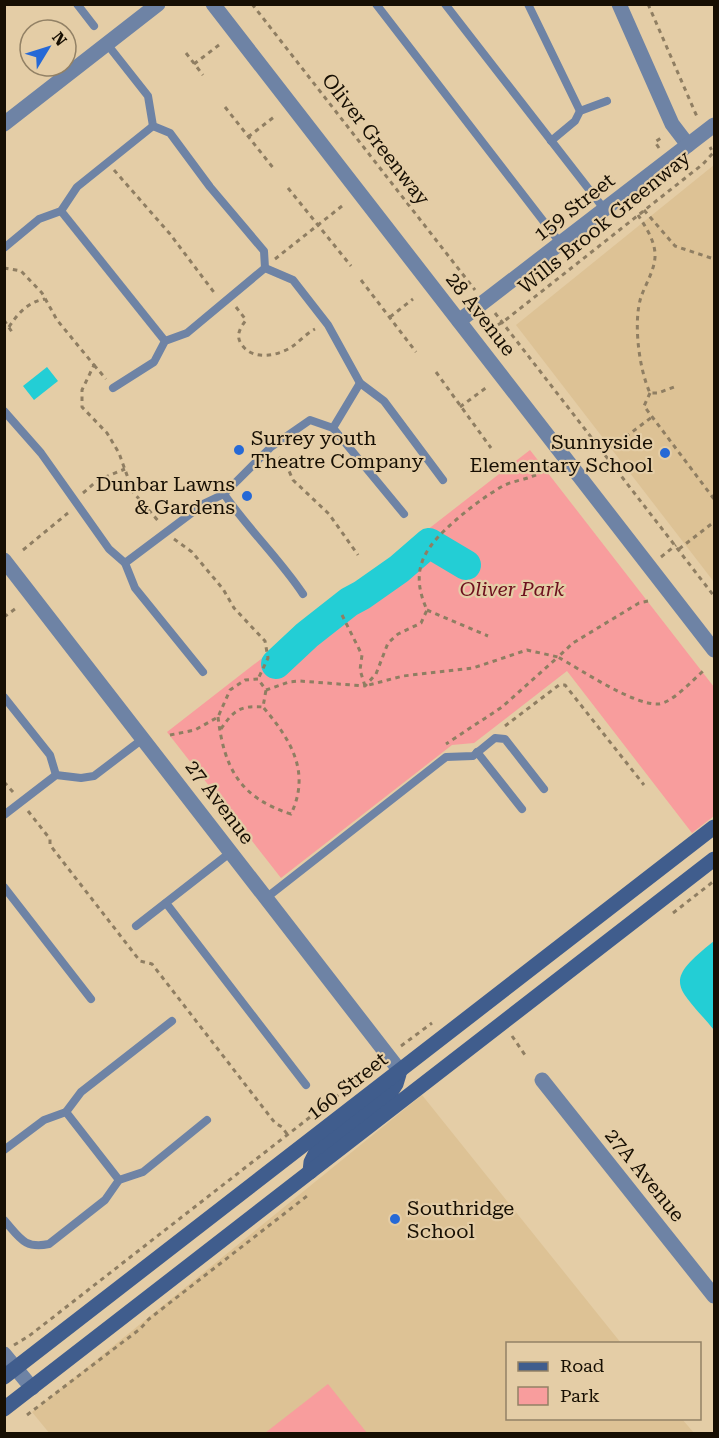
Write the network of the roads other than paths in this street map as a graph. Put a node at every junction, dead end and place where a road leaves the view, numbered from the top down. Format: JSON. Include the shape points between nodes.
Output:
{"nodes":[{"id":1,"x":76,"y":4,"type":"edge"},
{"id":2,"x":158,"y":4,"type":"edge"},
{"id":3,"x":213,"y":4,"type":"edge"},
{"id":4,"x":376,"y":4,"type":"edge"},
{"id":5,"x":445,"y":4,"type":"edge"},
{"id":6,"x":528,"y":4,"type":"edge"},
{"id":7,"x":619,"y":4,"type":"edge"},
{"id":8,"x":94,"y":26,"type":"dead end"},
{"id":9,"x":107,"y":44,"type":"junction"},
{"id":10,"x":607,"y":101,"type":"dead end"},
{"id":11,"x":580,"y":111,"type":"junction"},
{"id":12,"x":4,"y":124,"type":"edge"},
{"id":13,"x":707,"y":124,"type":"edge"},
{"id":14,"x":153,"y":126,"type":"junction"},
{"id":15,"x":551,"y":141,"type":"junction"},
{"id":16,"x":688,"y":145,"type":"junction"},
{"id":17,"x":605,"y":210,"type":"junction"},
{"id":18,"x":61,"y":211,"type":"junction"},
{"id":19,"x":561,"y":244,"type":"junction"},
{"id":20,"x":4,"y":248,"type":"edge"},
{"id":21,"x":265,"y":268,"type":"junction"},
{"id":22,"x":459,"y":321,"type":"junction"},
{"id":23,"x":165,"y":340,"type":"junction"},
{"id":24,"x":360,"y":383,"type":"junction"},
{"id":25,"x":113,"y":387,"type":"road end"},
{"id":26,"x":4,"y":411,"type":"edge"},
{"id":27,"x":333,"y":428,"type":"junction"},
{"id":28,"x":443,"y":480,"type":"dead end"},
{"id":29,"x":224,"y":494,"type":"junction"},
{"id":30,"x":404,"y":514,"type":"dead end"},
{"id":31,"x":4,"y":560,"type":"edge"},
{"id":32,"x":125,"y":563,"type":"junction"},
{"id":33,"x":303,"y":594,"type":"dead end"},
{"id":34,"x":714,"y":650,"type":"edge"},
{"id":35,"x":203,"y":672,"type":"dead end"},
{"id":36,"x":4,"y":697,"type":"edge"},
{"id":37,"x":144,"y":738,"type":"junction"},
{"id":38,"x":477,"y":752,"type":"junction"},
{"id":39,"x":56,"y":775,"type":"junction"},
{"id":40,"x":544,"y":789,"type":"dead end"},
{"id":41,"x":522,"y":809,"type":"dead end"},
{"id":42,"x":4,"y":815,"type":"edge"},
{"id":43,"x":714,"y":827,"type":"edge"},
{"id":44,"x":231,"y":852,"type":"junction"},
{"id":45,"x":714,"y":859,"type":"edge"},
{"id":46,"x":4,"y":888,"type":"edge"},
{"id":47,"x":266,"y":898,"type":"junction"},
{"id":48,"x":166,"y":903,"type":"junction"},
{"id":49,"x":136,"y":926,"type":"dead end"},
{"id":50,"x":91,"y":999,"type":"dead end"},
{"id":51,"x":172,"y":1021,"type":"dead end"},
{"id":52,"x":400,"y":1071,"type":"junction"},
{"id":53,"x":542,"y":1080,"type":"dead end"},
{"id":54,"x":306,"y":1085,"type":"dead end"},
{"id":55,"x":66,"y":1112,"type":"junction"},
{"id":56,"x":207,"y":1120,"type":"dead end"},
{"id":57,"x":4,"y":1150,"type":"edge"},
{"id":58,"x":310,"y":1172,"type":"junction"},
{"id":59,"x":119,"y":1180,"type":"junction"},
{"id":60,"x":4,"y":1220,"type":"edge"},
{"id":61,"x":714,"y":1296,"type":"edge"},
{"id":62,"x":4,"y":1353,"type":"edge"},
{"id":63,"x":11,"y":1373,"type":"edge"},
{"id":64,"x":32,"y":1388,"type":"junction"},
{"id":65,"x":4,"y":1409,"type":"edge"}],
"edges":[{"from":1,"to":8,"type":"lane"},
{"from":2,"to":9,"type":"street"},
{"from":3,"to":22,"type":"street","name":"28 Avenue"},
{"from":4,"to":19,"type":"lane"},
{"from":5,"to":15,"type":"lane"},
{"from":6,"to":11,"type":"lane"},
{"from":7,"to":16,"type":"street","via":[[672,124]]},
{"from":9,"to":12,"type":"street"},
{"from":9,"to":14,"type":"lane","via":[[148,96]]},
{"from":10,"to":11,"type":"lane"},
{"from":11,"to":15,"type":"lane","via":[[575,121]]},
{"from":13,"to":16,"type":"street","name":"159 Street"},
{"from":14,"to":18,"type":"lane","via":[[77,187]]},
{"from":14,"to":21,"type":"lane","via":[[170,133],[264,251]]},
{"from":15,"to":17,"type":"lane"},
{"from":16,"to":17,"type":"street","name":"159 Street"},
{"from":17,"to":19,"type":"street","name":"159 Street"},
{"from":18,"to":20,"type":"lane","via":[[39,219]]},
{"from":18,"to":23,"type":"lane"},
{"from":19,"to":22,"type":"street","name":"159 Street"},
{"from":21,"to":23,"type":"lane","via":[[187,333]]},
{"from":21,"to":24,"type":"lane","via":[[293,280],[328,325]]},
{"from":22,"to":34,"type":"street","name":"28 Avenue"},
{"from":23,"to":25,"type":"lane","via":[[154,362]]},
{"from":24,"to":27,"type":"lane"},
{"from":24,"to":28,"type":"lane","via":[[384,401]]},
{"from":26,"to":32,"type":"lane","via":[[41,453],[109,549]]},
{"from":27,"to":29,"type":"lane","via":[[310,420],[271,447]]},
{"from":27,"to":30,"type":"lane"},
{"from":29,"to":32,"type":"lane","via":[[205,503]]},
{"from":29,"to":33,"type":"lane","via":[[284,565]]},
{"from":31,"to":37,"type":"street","name":"27 Avenue"},
{"from":32,"to":35,"type":"lane","via":[[135,588]]},
{"from":36,"to":39,"type":"lane","via":[[50,755]]},
{"from":37,"to":39,"type":"lane","via":[[94,776]]},
{"from":37,"to":44,"type":"street","name":"27 Avenue"},
{"from":38,"to":40,"type":"lane","via":[[495,738],[505,739]]},
{"from":38,"to":41,"type":"lane"},
{"from":38,"to":47,"type":"lane","via":[[473,756],[446,757]]},
{"from":39,"to":42,"type":"lane"},
{"from":43,"to":52,"type":"main road","name":"160 Street"},
{"from":44,"to":47,"type":"street","name":"27 Avenue"},
{"from":44,"to":48,"type":"lane"},
{"from":45,"to":58,"type":"main road"},
{"from":46,"to":50,"type":"lane"},
{"from":47,"to":52,"type":"street","name":"27 Avenue"},
{"from":48,"to":49,"type":"lane"},
{"from":48,"to":54,"type":"lane"},
{"from":51,"to":55,"type":"lane","via":[[81,1092]]},
{"from":52,"to":58,"type":"main road","via":[[389,1095],[317,1150]]},
{"from":52,"to":63,"type":"main road","name":"160 Street"},
{"from":53,"to":61,"type":"street","name":"27A Avenue"},
{"from":55,"to":57,"type":"lane","via":[[44,1120]]},
{"from":55,"to":59,"type":"lane"},
{"from":56,"to":59,"type":"lane","via":[[142,1172]]},
{"from":58,"to":64,"type":"main road"},
{"from":59,"to":60,"type":"lane","via":[[105,1200],[49,1244],[25,1244]]},
{"from":62,"to":63,"type":"street"},
{"from":63,"to":64,"type":"street"},
{"from":64,"to":65,"type":"main road"}]}
